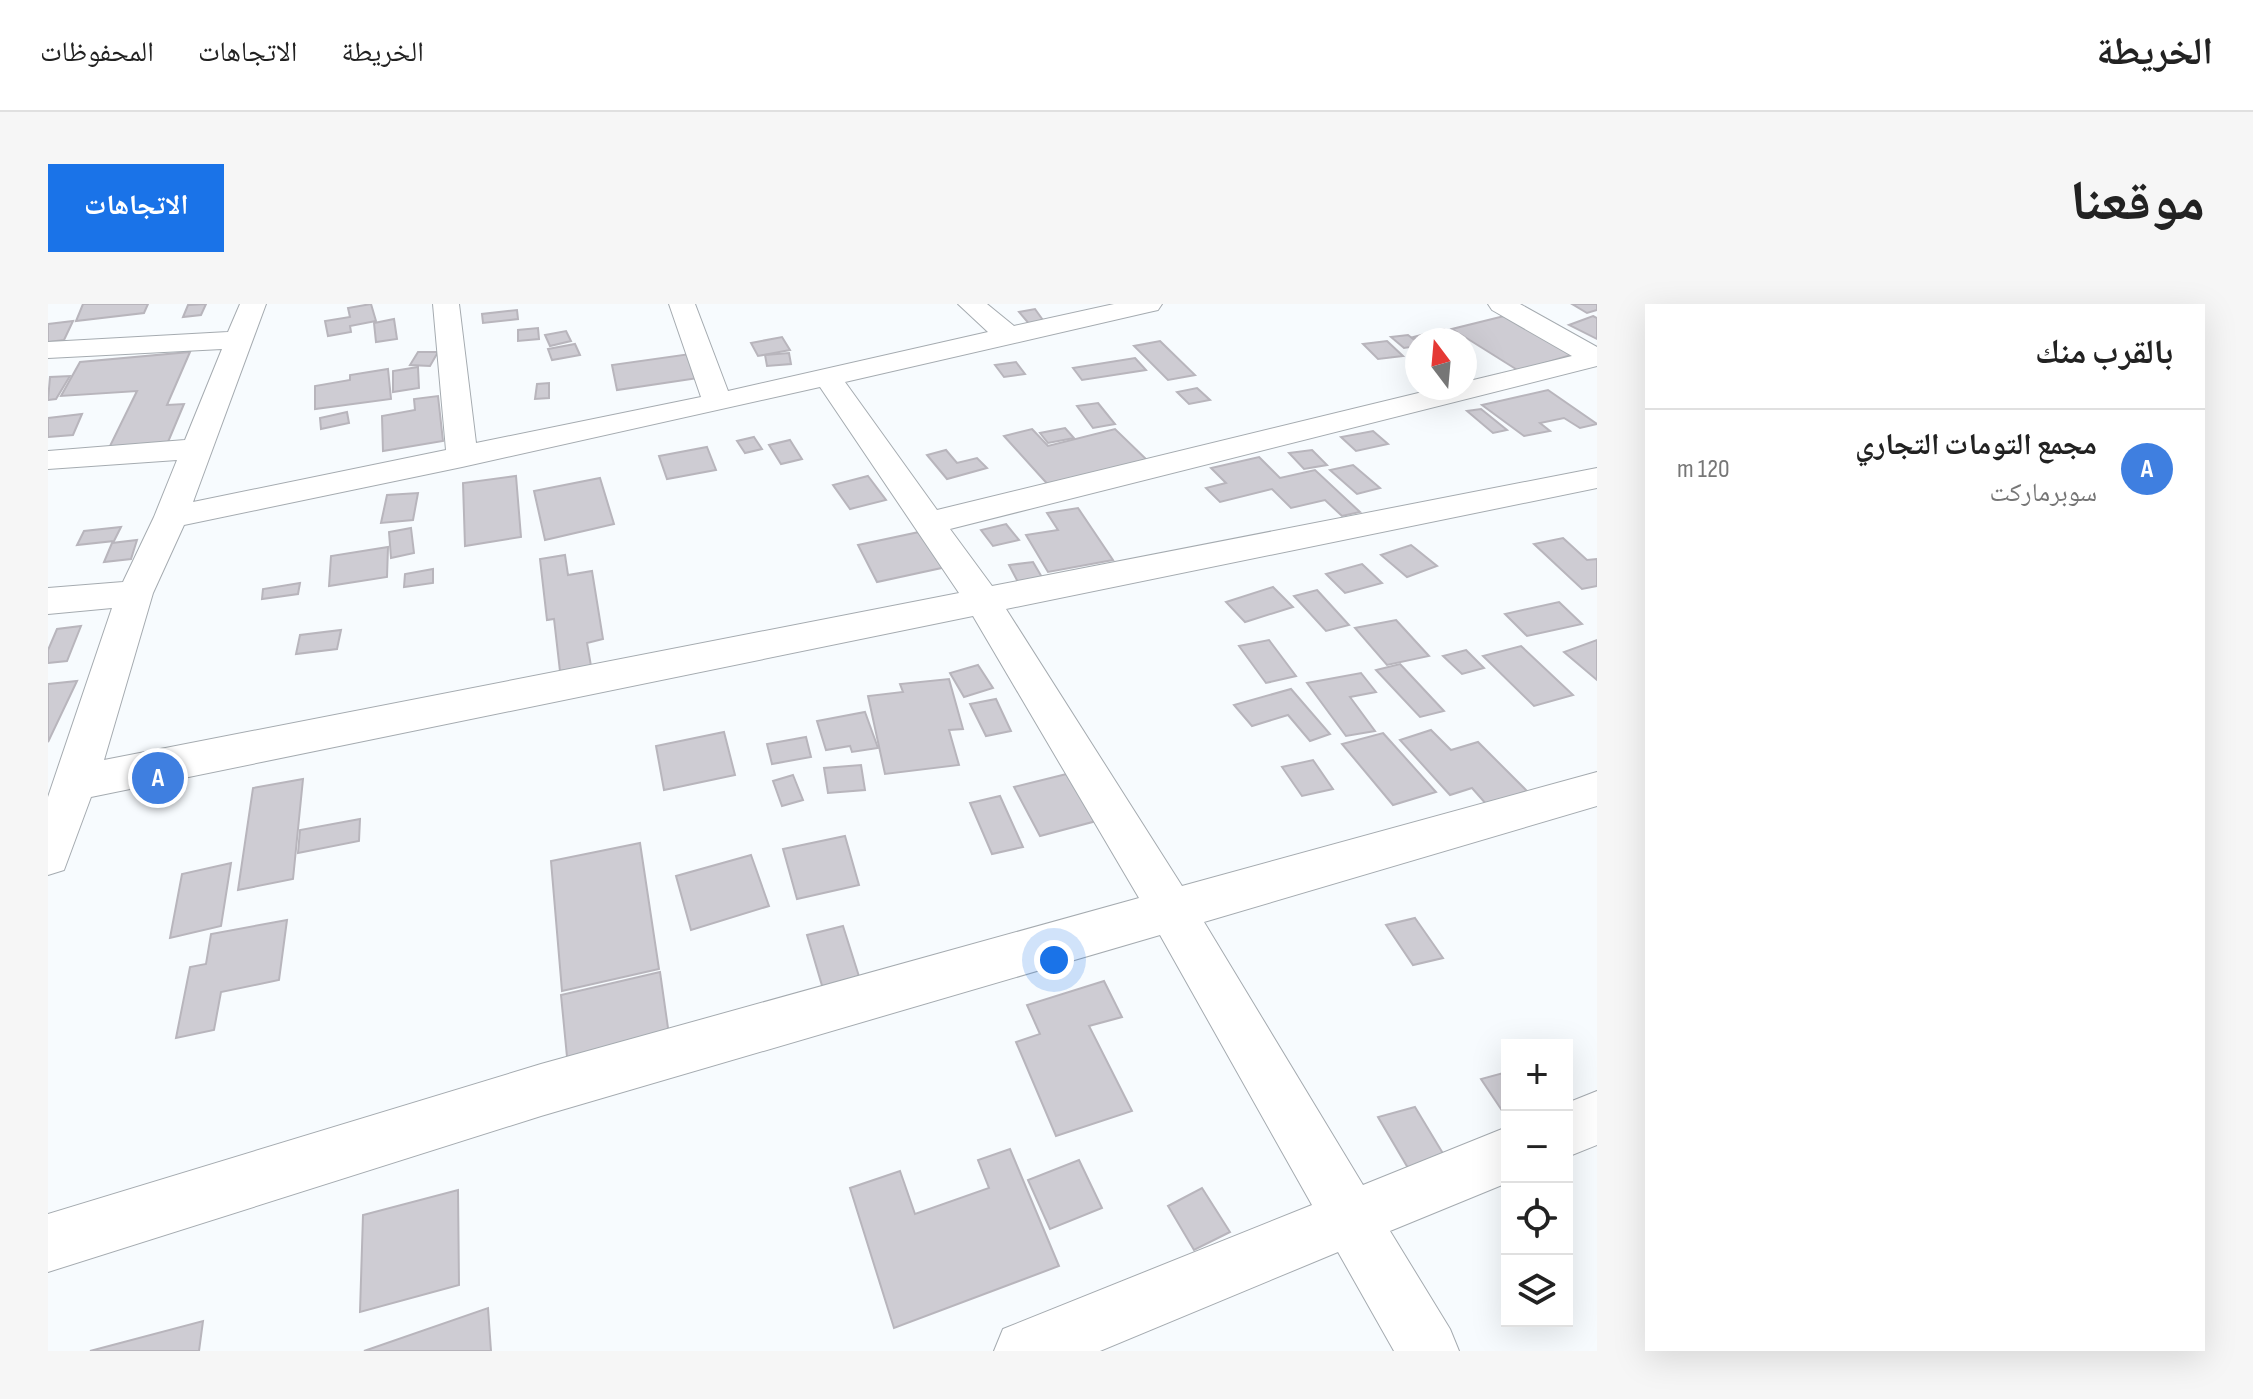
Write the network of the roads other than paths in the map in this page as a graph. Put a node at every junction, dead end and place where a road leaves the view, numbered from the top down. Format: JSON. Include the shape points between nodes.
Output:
{"nodes":[{"id":1,"x":253,"y":304,"type":"edge"},
{"id":2,"x":446,"y":304,"type":"edge"},
{"id":3,"x":682,"y":304,"type":"edge"},
{"id":4,"x":971,"y":304,"type":"edge"},
{"id":5,"x":1149,"y":304,"type":"edge"},
{"id":6,"x":1501,"y":304,"type":"edge"},
{"id":7,"x":1007,"y":334,"type":"junction"},
{"id":8,"x":240,"y":340,"type":"junction"},
{"id":9,"x":48,"y":350,"type":"edge"},
{"id":10,"x":1597,"y":358,"type":"edge"},
{"id":11,"x":828,"y":378,"type":"junction"},
{"id":12,"x":718,"y":402,"type":"junction"},
{"id":13,"x":196,"y":449,"type":"junction"},
{"id":14,"x":462,"y":458,"type":"junction"},
{"id":15,"x":48,"y":460,"type":"edge"},
{"id":16,"x":1597,"y":478,"type":"edge"},
{"id":17,"x":171,"y":517,"type":"junction"},
{"id":18,"x":930,"y":523,"type":"junction"},
{"id":19,"x":135,"y":593,"type":"junction"},
{"id":20,"x":48,"y":601,"type":"edge"},
{"id":21,"x":983,"y":601,"type":"junction"},
{"id":22,"x":69,"y":766,"type":"edge"},
{"id":23,"x":1597,"y":789,"type":"edge"},
{"id":24,"x":48,"y":856,"type":"edge"},
{"id":25,"x":1171,"y":910,"type":"junction"},
{"id":26,"x":1597,"y":1118,"type":"edge"},
{"id":27,"x":1573,"y":1128,"type":"edge"},
{"id":28,"x":1501,"y":1157,"type":"edge"},
{"id":29,"x":1350,"y":1219,"type":"junction"},
{"id":30,"x":48,"y":1243,"type":"edge"},
{"id":31,"x":1025,"y":1351,"type":"edge"},
{"id":32,"x":1428,"y":1351,"type":"edge"}],
"edges":[{"from":1,"to":8,"type":"street"},
{"from":2,"to":14,"type":"street"},
{"from":3,"to":12,"type":"street"},
{"from":4,"to":7,"type":"street"},
{"from":5,"to":7,"type":"street"},
{"from":6,"to":10,"type":"street"},
{"from":7,"to":11,"type":"street"},
{"from":8,"to":9,"type":"street"},
{"from":8,"to":13,"type":"street"},
{"from":10,"to":18,"type":"street"},
{"from":11,"to":12,"type":"street"},
{"from":11,"to":18,"type":"street"},
{"from":12,"to":14,"type":"street"},
{"from":13,"to":15,"type":"street"},
{"from":13,"to":17,"type":"street"},
{"from":14,"to":17,"type":"street"},
{"from":16,"to":21,"type":"street"},
{"from":17,"to":19,"type":"street"},
{"from":18,"to":21,"type":"street"},
{"from":19,"to":20,"type":"street"},
{"from":19,"to":22,"type":"street"},
{"from":21,"to":22,"type":"street"},
{"from":21,"to":25,"type":"street"},
{"from":22,"to":24,"type":"street"},
{"from":23,"to":25,"type":"street"},
{"from":25,"to":29,"type":"street"},
{"from":25,"to":30,"type":"street","via":[[541,1090]]},
{"from":26,"to":27,"type":"street"},
{"from":28,"to":29,"type":"street"},
{"from":29,"to":31,"type":"street"},
{"from":29,"to":32,"type":"street"}]}
